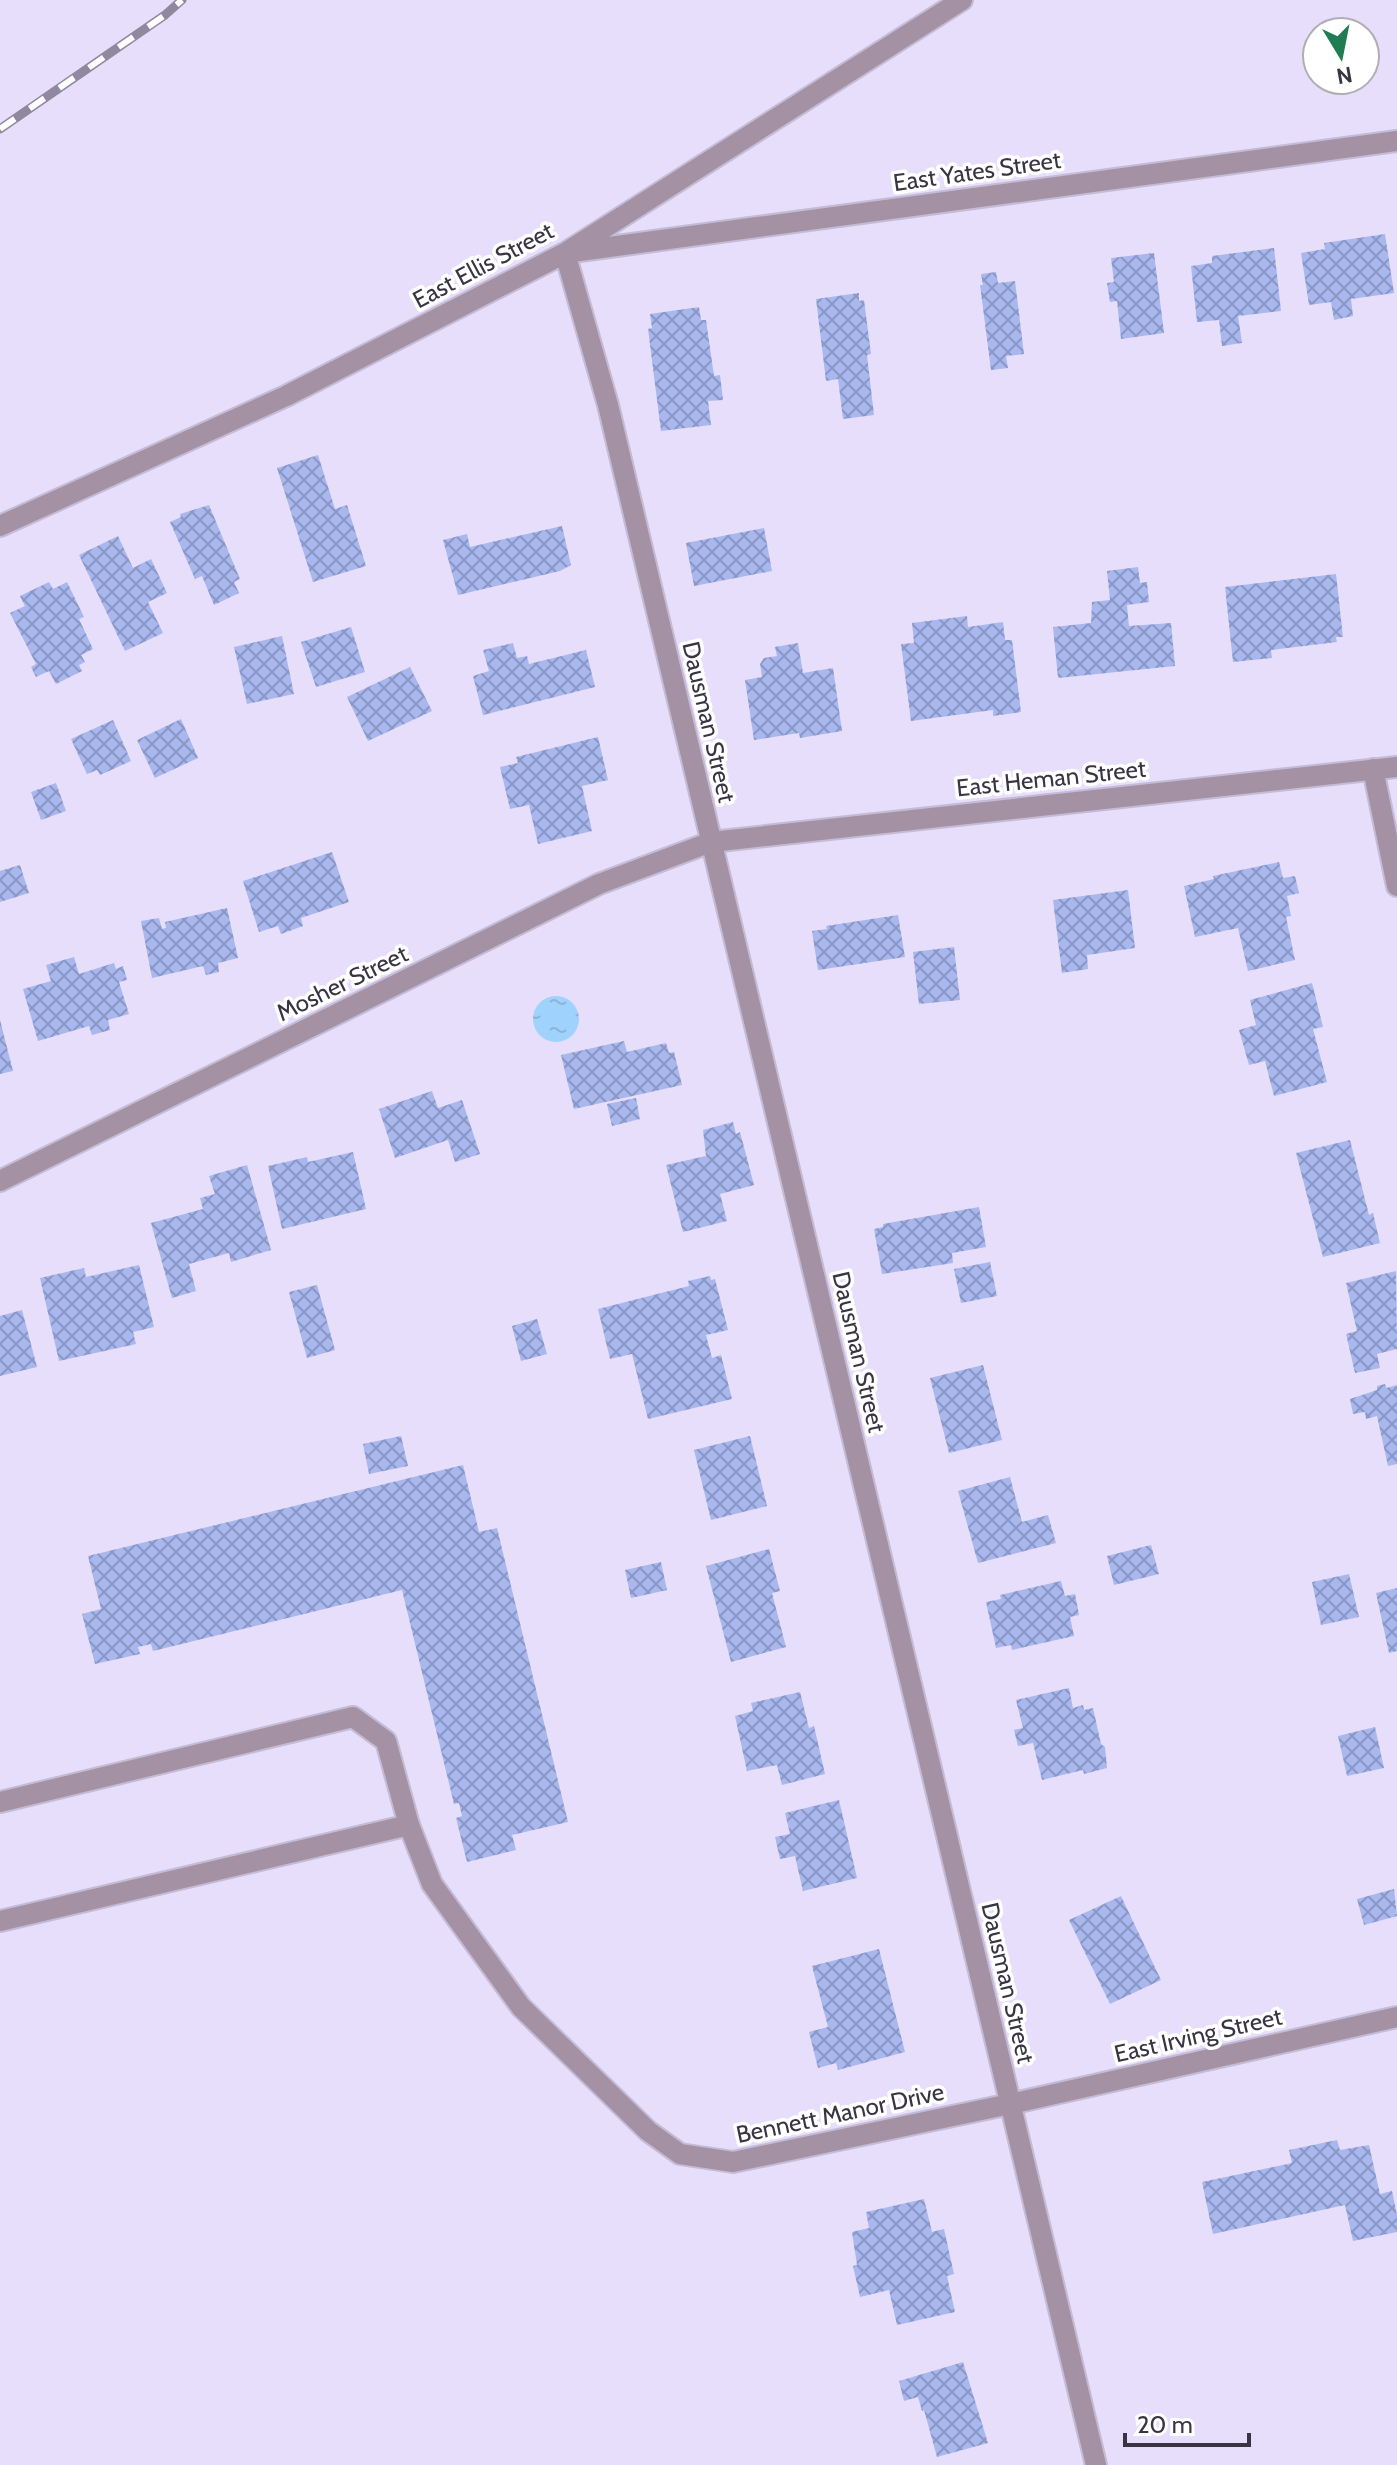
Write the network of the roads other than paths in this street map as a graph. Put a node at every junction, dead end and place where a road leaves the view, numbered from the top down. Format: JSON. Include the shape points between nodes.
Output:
{"nodes":[{"id":1,"x":962,"y":0,"type":"edge"},
{"id":2,"x":1397,"y":141,"type":"edge"},
{"id":3,"x":565,"y":253,"type":"junction"},
{"id":4,"x":0,"y":526,"type":"edge"},
{"id":5,"x":1397,"y":767,"type":"edge"},
{"id":6,"x":1373,"y":769,"type":"junction"},
{"id":7,"x":711,"y":842,"type":"junction"},
{"id":8,"x":1397,"y":886,"type":"edge"},
{"id":9,"x":0,"y":1181,"type":"edge"},
{"id":10,"x":0,"y":1802,"type":"edge"},
{"id":11,"x":409,"y":1825,"type":"junction"},
{"id":12,"x":0,"y":1921,"type":"edge"},
{"id":13,"x":1397,"y":2017,"type":"edge"},
{"id":14,"x":1010,"y":2104,"type":"junction"},
{"id":15,"x":1096,"y":2465,"type":"edge"}],
"edges":[{"from":1,"to":3,"type":"street","name":"East Ellis Street"},
{"from":2,"to":3,"type":"street","name":"East Yates Street"},
{"from":3,"to":4,"type":"street","name":"East Ellis Street","via":[[286,396]]},
{"from":3,"to":7,"type":"street","name":"Dausman Street","via":[[608,405]]},
{"from":5,"to":6,"type":"street","name":"East Heman Street"},
{"from":6,"to":7,"type":"street","name":"East Heman Street"},
{"from":6,"to":8,"type":"street"},
{"from":7,"to":9,"type":"street","name":"Mosher Street","via":[[599,884]]},
{"from":7,"to":14,"type":"street","name":"Dausman Street"},
{"from":10,"to":11,"type":"street","name":"Bennett Manor Drive","via":[[353,1717],[386,1741]]},
{"from":11,"to":12,"type":"street"},
{"from":11,"to":14,"type":"street","name":"Bennett Manor Drive","via":[[432,1884],[521,2007],[648,2131],[680,2154],[733,2162]]},
{"from":13,"to":14,"type":"street","name":"East Irving Street"},
{"from":14,"to":15,"type":"street","name":"Dausman Street"}]}
